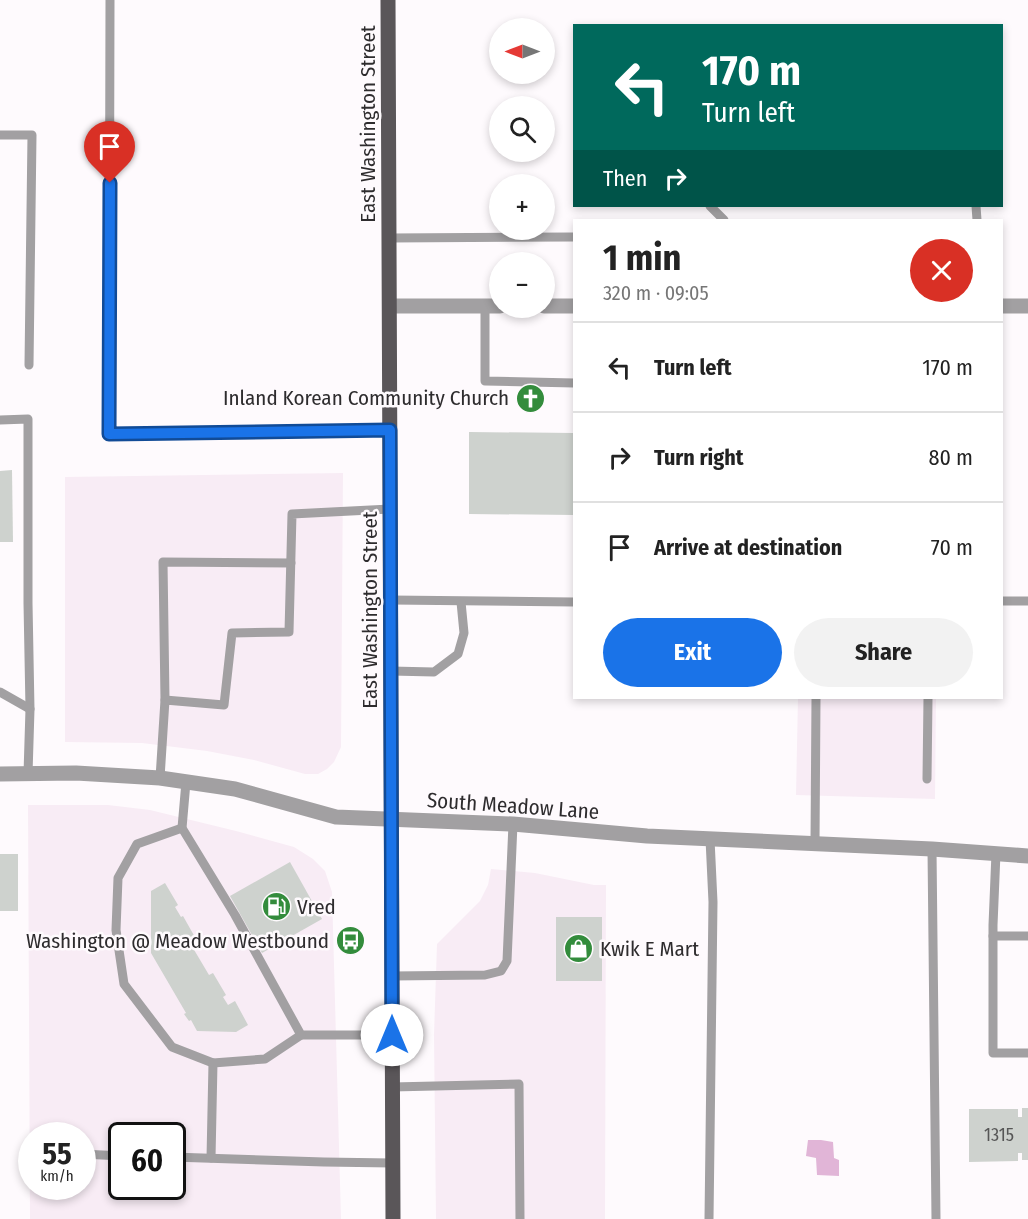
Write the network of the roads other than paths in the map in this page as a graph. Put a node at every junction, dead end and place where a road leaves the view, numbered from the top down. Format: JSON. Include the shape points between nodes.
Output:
{"nodes":[{"id":1,"x":110,"y":0,"type":"edge"},
{"id":2,"x":388,"y":0,"type":"edge"},
{"id":3,"x":0,"y":135,"type":"edge"},
{"id":4,"x":711,"y":207,"type":"edge"},
{"id":5,"x":723,"y":219,"type":"edge"},
{"id":6,"x":573,"y":237,"type":"edge"},
{"id":7,"x":390,"y":238,"type":"junction"},
{"id":8,"x":390,"y":306,"type":"junction"},
{"id":9,"x":489,"y":306,"type":"edge"},
{"id":10,"x":555,"y":306,"type":"edge"},
{"id":11,"x":573,"y":306,"type":"edge"},
{"id":12,"x":1003,"y":306,"type":"edge"},
{"id":13,"x":1028,"y":306,"type":"edge"},
{"id":14,"x":491,"y":318,"type":"edge"},
{"id":15,"x":29,"y":365,"type":"dead end"},
{"id":16,"x":573,"y":383,"type":"edge"},
{"id":17,"x":0,"y":420,"type":"edge"},
{"id":18,"x":390,"y":430,"type":"junction"},
{"id":19,"x":390,"y":509,"type":"junction"},
{"id":20,"x":291,"y":563,"type":"junction"},
{"id":21,"x":391,"y":600,"type":"junction"},
{"id":22,"x":1003,"y":601,"type":"edge"},
{"id":23,"x":1028,"y":601,"type":"edge"},
{"id":24,"x":461,"y":602,"type":"junction"},
{"id":25,"x":573,"y":602,"type":"edge"},
{"id":26,"x":391,"y":671,"type":"junction"},
{"id":27,"x":0,"y":692,"type":"edge"},
{"id":28,"x":816,"y":699,"type":"edge"},
{"id":29,"x":928,"y":699,"type":"edge"},
{"id":30,"x":165,"y":700,"type":"junction"},
{"id":31,"x":30,"y":709,"type":"junction"},
{"id":32,"x":0,"y":774,"type":"edge"},
{"id":33,"x":28,"y":774,"type":"junction"},
{"id":34,"x":160,"y":778,"type":"junction"},
{"id":35,"x":927,"y":779,"type":"dead end"},
{"id":36,"x":186,"y":782,"type":"junction"},
{"id":37,"x":392,"y":820,"type":"junction"},
{"id":38,"x":513,"y":824,"type":"junction"},
{"id":39,"x":182,"y":828,"type":"junction"},
{"id":40,"x":710,"y":839,"type":"junction"},
{"id":41,"x":815,"y":843,"type":"junction"},
{"id":42,"x":932,"y":849,"type":"junction"},
{"id":43,"x":996,"y":853,"type":"junction"},
{"id":44,"x":1028,"y":856,"type":"edge"},
{"id":45,"x":993,"y":936,"type":"junction"},
{"id":46,"x":1028,"y":936,"type":"edge"},
{"id":47,"x":392,"y":976,"type":"junction"},
{"id":48,"x":301,"y":1035,"type":"junction"},
{"id":49,"x":392,"y":1035,"type":"junction"},
{"id":50,"x":1028,"y":1053,"type":"edge"},
{"id":51,"x":213,"y":1063,"type":"junction"},
{"id":52,"x":392,"y":1087,"type":"junction"},
{"id":53,"x":186,"y":1157,"type":"edge"},
{"id":54,"x":211,"y":1158,"type":"junction"},
{"id":55,"x":392,"y":1163,"type":"junction"},
{"id":56,"x":393,"y":1219,"type":"edge"},
{"id":57,"x":520,"y":1219,"type":"edge"},
{"id":58,"x":709,"y":1219,"type":"edge"},
{"id":59,"x":936,"y":1219,"type":"edge"}],
"edges":[{"from":1,"to":18,"type":"lane","via":[[109,434]]},
{"from":2,"to":7,"type":"main road","name":"East Washington Street"},
{"from":3,"to":15,"type":"lane","via":[[32,135]]},
{"from":4,"to":5,"type":"lane"},
{"from":6,"to":7,"type":"lane"},
{"from":7,"to":8,"type":"main road","name":"East Washington Street"},
{"from":8,"to":9,"type":"street"},
{"from":8,"to":18,"type":"main road","name":"East Washington Street"},
{"from":10,"to":11,"type":"street"},
{"from":12,"to":13,"type":"street"},
{"from":14,"to":16,"type":"lane","via":[[485,381]]},
{"from":17,"to":31,"type":"lane","via":[[28,419]]},
{"from":18,"to":19,"type":"main road","name":"East Washington Street"},
{"from":19,"to":20,"type":"lane","via":[[292,514]]},
{"from":19,"to":21,"type":"main road","name":"East Washington Street"},
{"from":20,"to":30,"type":"lane","via":[[289,632],[232,633],[224,705]]},
{"from":20,"to":30,"type":"lane","via":[[163,562]]},
{"from":21,"to":24,"type":"lane"},
{"from":21,"to":26,"type":"main road","name":"East Washington Street"},
{"from":22,"to":23,"type":"lane"},
{"from":24,"to":25,"type":"lane"},
{"from":24,"to":26,"type":"lane","via":[[464,633],[458,654],[435,672]]},
{"from":26,"to":37,"type":"main road","name":"East Washington Street"},
{"from":27,"to":31,"type":"lane"},
{"from":28,"to":41,"type":"lane"},
{"from":29,"to":35,"type":"lane"},
{"from":30,"to":34,"type":"lane"},
{"from":31,"to":33,"type":"lane"},
{"from":32,"to":33,"type":"street","name":"South Meadow Lane"},
{"from":33,"to":34,"type":"street","name":"South Meadow Lane"},
{"from":34,"to":36,"type":"street","name":"South Meadow Lane"},
{"from":36,"to":37,"type":"street","name":"South Meadow Lane","via":[[235,789],[336,817]]},
{"from":36,"to":39,"type":"lane"},
{"from":37,"to":38,"type":"street","name":"South Meadow Lane"},
{"from":37,"to":47,"type":"main road","name":"East Washington Street"},
{"from":38,"to":40,"type":"street","name":"South Meadow Lane"},
{"from":38,"to":47,"type":"lane","via":[[507,961],[501,971],[485,975]]},
{"from":39,"to":48,"type":"lane"},
{"from":39,"to":51,"type":"lane","via":[[137,844],[118,878],[116,930],[124,984],[172,1047]]},
{"from":40,"to":41,"type":"street","name":"South Meadow Lane"},
{"from":40,"to":58,"type":"lane","via":[[713,902]]},
{"from":41,"to":42,"type":"street","name":"South Meadow Lane"},
{"from":42,"to":43,"type":"street","name":"South Meadow Lane"},
{"from":42,"to":59,"type":"lane"},
{"from":43,"to":44,"type":"street","name":"South Meadow Lane"},
{"from":43,"to":45,"type":"lane"},
{"from":45,"to":46,"type":"lane"},
{"from":45,"to":50,"type":"lane","via":[[993,1053]]},
{"from":47,"to":49,"type":"main road","name":"East Washington Street"},
{"from":48,"to":49,"type":"lane"},
{"from":48,"to":51,"type":"lane","via":[[265,1059]]},
{"from":49,"to":52,"type":"main road","name":"East Washington Street"},
{"from":51,"to":54,"type":"lane"},
{"from":52,"to":55,"type":"main road","name":"East Washington Street"},
{"from":52,"to":57,"type":"lane","via":[[519,1084]]},
{"from":53,"to":54,"type":"lane"},
{"from":54,"to":55,"type":"lane"},
{"from":55,"to":56,"type":"main road","name":"East Washington Street"}]}
